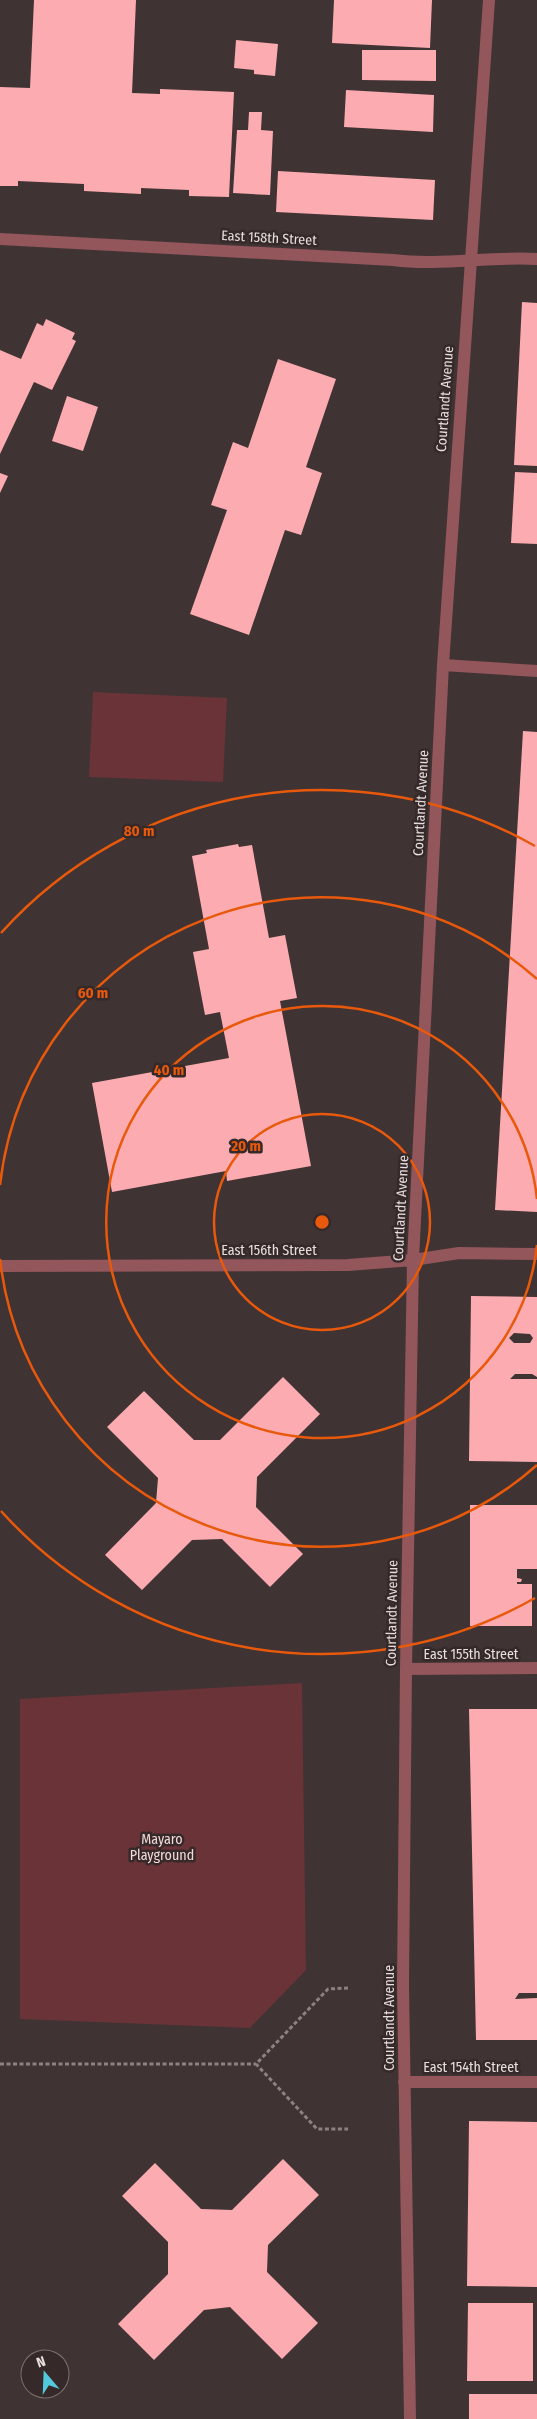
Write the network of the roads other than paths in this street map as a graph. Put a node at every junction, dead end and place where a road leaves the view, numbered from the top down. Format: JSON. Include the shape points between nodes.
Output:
{"nodes":[{"id":1,"x":489,"y":0,"type":"edge"},
{"id":2,"x":0,"y":239,"type":"edge"},
{"id":3,"x":537,"y":259,"type":"edge"},
{"id":4,"x":470,"y":261,"type":"junction"},
{"id":5,"x":442,"y":665,"type":"junction"},
{"id":6,"x":537,"y":671,"type":"edge"},
{"id":7,"x":537,"y":1254,"type":"edge"},
{"id":8,"x":413,"y":1260,"type":"junction"},
{"id":9,"x":0,"y":1266,"type":"edge"},
{"id":10,"x":537,"y":1668,"type":"edge"},
{"id":11,"x":406,"y":1669,"type":"junction"},
{"id":12,"x":404,"y":2082,"type":"junction"},
{"id":13,"x":537,"y":2082,"type":"edge"},
{"id":14,"x":410,"y":2419,"type":"edge"}],
"edges":[{"from":1,"to":4,"type":"street","name":"Courtlandt Avenue"},
{"from":2,"to":4,"type":"street","name":"East 158th Street","via":[[420,263]]},
{"from":3,"to":4,"type":"street","name":"East 158th Street"},
{"from":4,"to":5,"type":"street","name":"Courtlandt Avenue"},
{"from":5,"to":6,"type":"street"},
{"from":5,"to":8,"type":"street","name":"Courtlandt Avenue"},
{"from":7,"to":8,"type":"street","name":"East 156th Street","via":[[459,1253]]},
{"from":8,"to":9,"type":"street","name":"East 156th Street","via":[[348,1265]]},
{"from":8,"to":11,"type":"street","name":"Courtlandt Avenue"},
{"from":10,"to":11,"type":"street","name":"East 155th Street"},
{"from":11,"to":12,"type":"street","name":"Courtlandt Avenue"},
{"from":12,"to":13,"type":"street","name":"East 154th Street"},
{"from":12,"to":14,"type":"street","name":"Courtlandt Avenue"}]}
